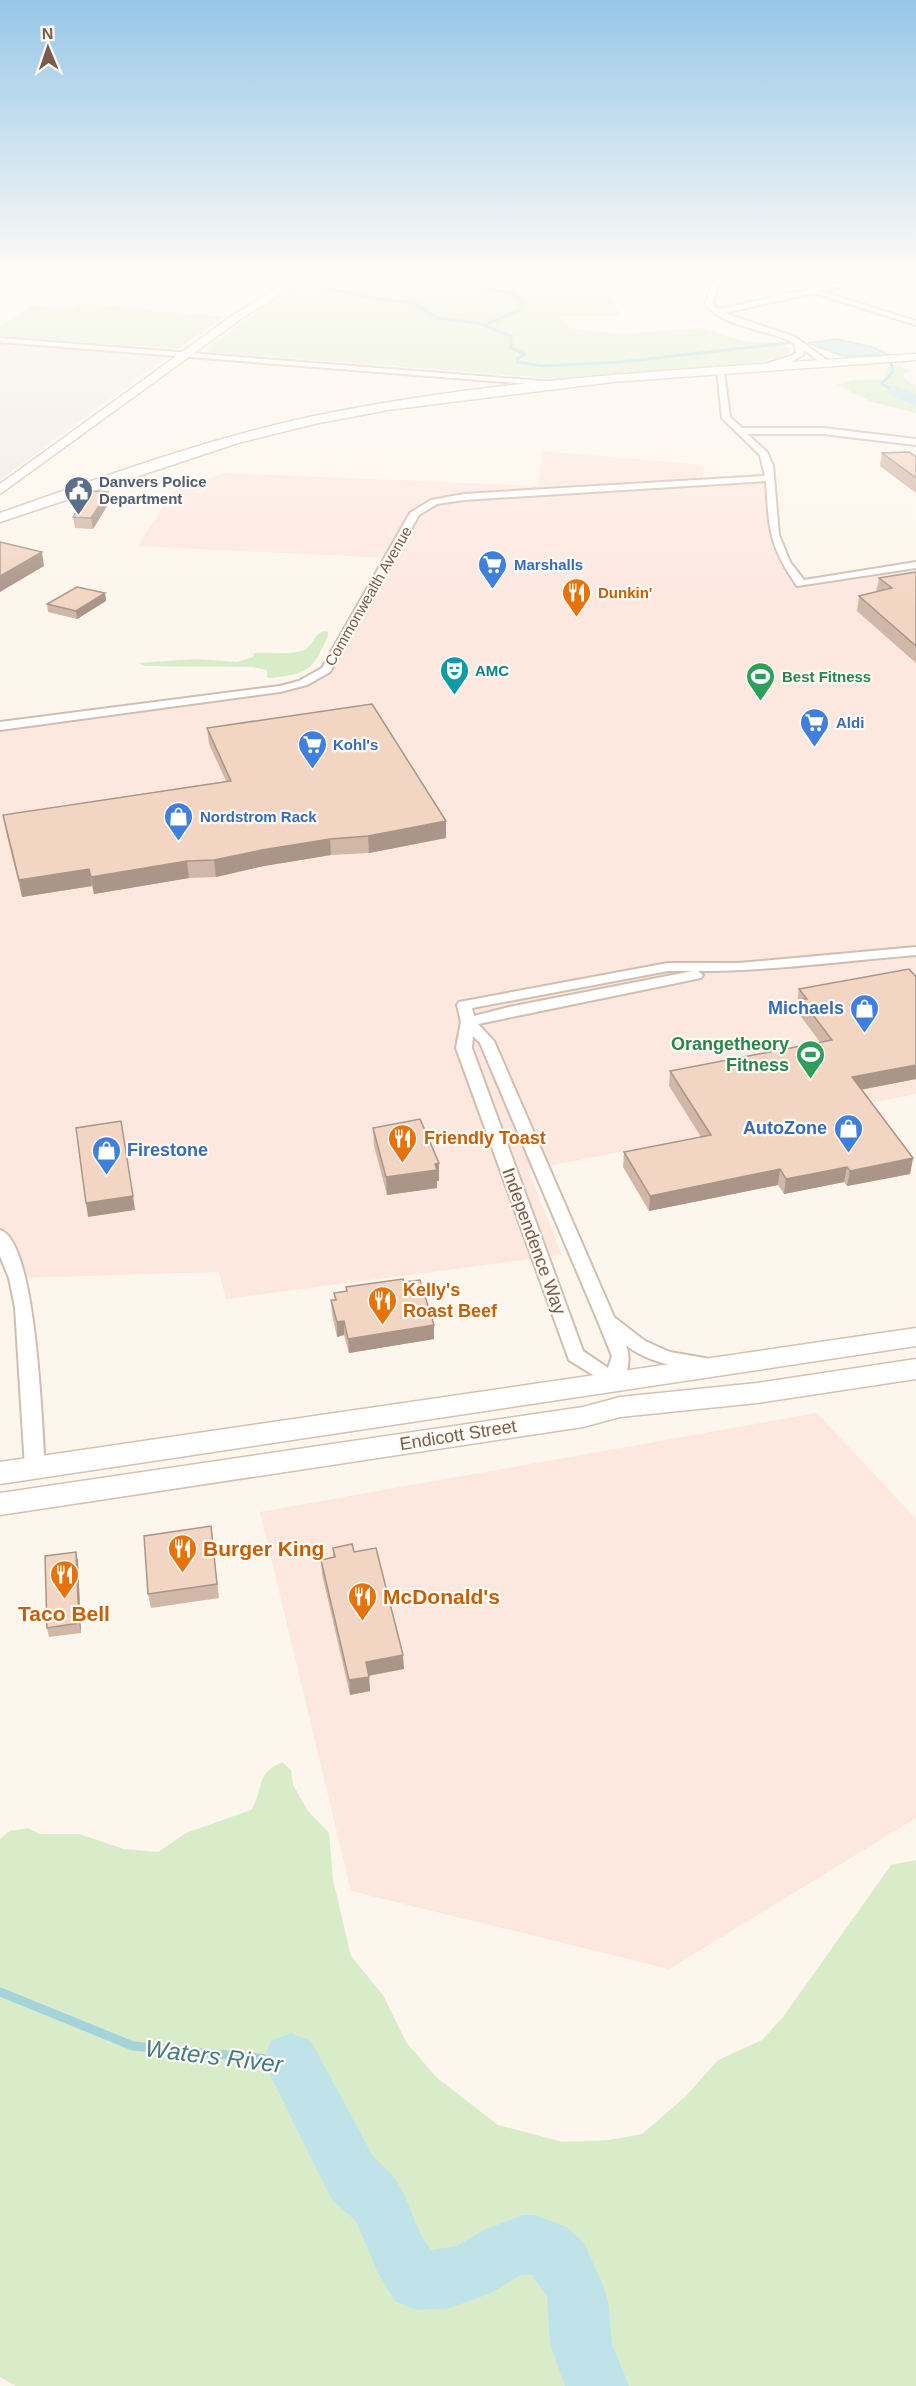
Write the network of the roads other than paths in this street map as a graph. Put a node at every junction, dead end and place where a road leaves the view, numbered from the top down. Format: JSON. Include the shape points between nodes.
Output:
{"nodes":[{"id":1,"x":146,"y":383,"type":"edge"},
{"id":2,"x":493,"y":383,"type":"edge"},
{"id":3,"x":571,"y":383,"type":"edge"},
{"id":4,"x":721,"y":383,"type":"edge"},
{"id":5,"x":520,"y":386,"type":"junction"},
{"id":6,"x":738,"y":431,"type":"junction"},
{"id":7,"x":916,"y":442,"type":"edge"},
{"id":8,"x":770,"y":478,"type":"junction"},
{"id":9,"x":0,"y":490,"type":"edge"},
{"id":10,"x":0,"y":518,"type":"edge"},
{"id":11,"x":916,"y":565,"type":"edge"},
{"id":12,"x":0,"y":726,"type":"edge"},
{"id":13,"x":916,"y":951,"type":"edge"},
{"id":14,"x":466,"y":1013,"type":"junction"},
{"id":15,"x":0,"y":1236,"type":"edge"},
{"id":16,"x":606,"y":1319,"type":"junction"},
{"id":17,"x":916,"y":1337,"type":"edge"},
{"id":18,"x":713,"y":1366,"type":"junction"},
{"id":19,"x":916,"y":1369,"type":"edge"},
{"id":20,"x":617,"y":1394,"type":"junction"},
{"id":21,"x":35,"y":1468,"type":"junction"},
{"id":22,"x":0,"y":1473,"type":"edge"},
{"id":23,"x":37,"y":1498,"type":"junction"},
{"id":24,"x":0,"y":1504,"type":"edge"}],
"edges":[{"from":1,"to":9,"type":"main road"},
{"from":2,"to":5,"type":"street"},
{"from":3,"to":5,"type":"main road"},
{"from":4,"to":6,"type":"street","via":[[726,418]]},
{"from":5,"to":10,"type":"main road","via":[[254,434],[147,465]]},
{"from":6,"to":7,"type":"street","via":[[823,430]]},
{"from":6,"to":8,"type":"street","via":[[764,454]]},
{"from":8,"to":11,"type":"street","via":[[774,535],[785,562],[801,584]]},
{"from":8,"to":12,"type":"street","name":"Commonwealth Avenue","via":[[434,502],[415,513],[326,670],[311,680],[280,689]]},
{"from":13,"to":14,"type":"street","via":[[742,967],[509,1011]]},
{"from":14,"to":16,"type":"street","name":"Independence Way","via":[[487,1041]]},
{"from":14,"to":20,"type":"street","name":"Independence Way","via":[[464,1048],[575,1355]]},
{"from":15,"to":21,"type":"street","via":[[18,1278],[24,1307]]},
{"from":16,"to":18,"type":"street","name":"Independence Way","via":[[645,1349],[667,1358]]},
{"from":16,"to":20,"type":"street","name":"Independence Way","via":[[621,1356]]},
{"from":17,"to":18,"type":"main road","name":"Endicott Street"},
{"from":18,"to":20,"type":"main road","name":"Endicott Street"},
{"from":19,"to":20,"type":"main road","name":"Endicott Street","via":[[757,1393]]},
{"from":20,"to":21,"type":"main road","name":"Endicott Street"},
{"from":20,"to":23,"type":"main road","name":"Endicott Street","via":[[583,1417]]},
{"from":21,"to":22,"type":"main road","name":"Endicott Street"},
{"from":21,"to":23,"type":"main road"},
{"from":23,"to":24,"type":"main road","name":"Endicott Street"}]}
